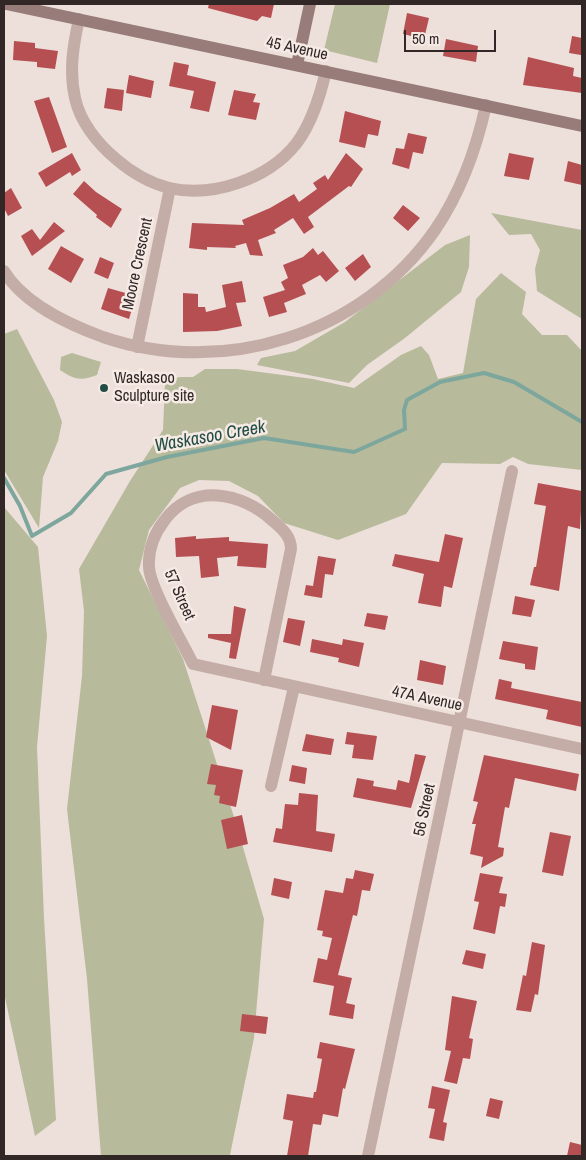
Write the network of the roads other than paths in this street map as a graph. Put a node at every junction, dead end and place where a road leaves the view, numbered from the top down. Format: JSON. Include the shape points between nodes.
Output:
{"nodes":[{"id":1,"x":6,"y":4,"type":"edge"},
{"id":2,"x":310,"y":4,"type":"edge"},
{"id":3,"x":78,"y":19,"type":"junction"},
{"id":4,"x":297,"y":65,"type":"junction"},
{"id":5,"x":326,"y":71,"type":"junction"},
{"id":6,"x":486,"y":105,"type":"junction"},
{"id":7,"x":582,"y":126,"type":"edge"},
{"id":8,"x":170,"y":188,"type":"junction"},
{"id":9,"x":4,"y":271,"type":"edge"},
{"id":10,"x":137,"y":347,"type":"junction"},
{"id":11,"x":512,"y":471,"type":"dead end"},
{"id":12,"x":264,"y":680,"type":"junction"},
{"id":13,"x":294,"y":687,"type":"junction"},
{"id":14,"x":460,"y":723,"type":"junction"},
{"id":15,"x":582,"y":749,"type":"edge"},
{"id":16,"x":271,"y":786,"type":"dead end"},
{"id":17,"x":368,"y":1156,"type":"edge"}],
"edges":[{"from":1,"to":3,"type":"street","name":"45 Avenue"},
{"from":2,"to":4,"type":"street"},
{"from":3,"to":4,"type":"street","name":"45 Avenue"},
{"from":3,"to":8,"type":"street","via":[[72,53],[72,80],[84,122],[122,164]]},
{"from":4,"to":5,"type":"street","name":"45 Avenue"},
{"from":5,"to":6,"type":"street","name":"45 Avenue"},
{"from":5,"to":8,"type":"street","via":[[314,111],[296,144],[270,167],[237,184],[216,189]]},
{"from":6,"to":7,"type":"street","name":"45 Avenue"},
{"from":6,"to":10,"type":"street","via":[[473,155],[442,219],[411,260],[360,304],[302,334],[260,346],[197,353]]},
{"from":8,"to":10,"type":"street","name":"Moore Crescent"},
{"from":9,"to":10,"type":"street","via":[[16,287],[54,314],[93,333]]},
{"from":11,"to":14,"type":"street","name":"56 Street"},
{"from":12,"to":12,"type":"street","name":"57 Street","via":[[292,549],[291,541],[268,516],[246,501],[218,494],[187,500],[171,512],[155,536],[149,568],[156,588],[193,664]]},
{"from":12,"to":13,"type":"street","name":"47A Avenue"},
{"from":13,"to":14,"type":"street","name":"47A Avenue"},
{"from":13,"to":16,"type":"street"},
{"from":14,"to":15,"type":"street","name":"47A Avenue"},
{"from":14,"to":17,"type":"street","name":"56 Street"}]}
